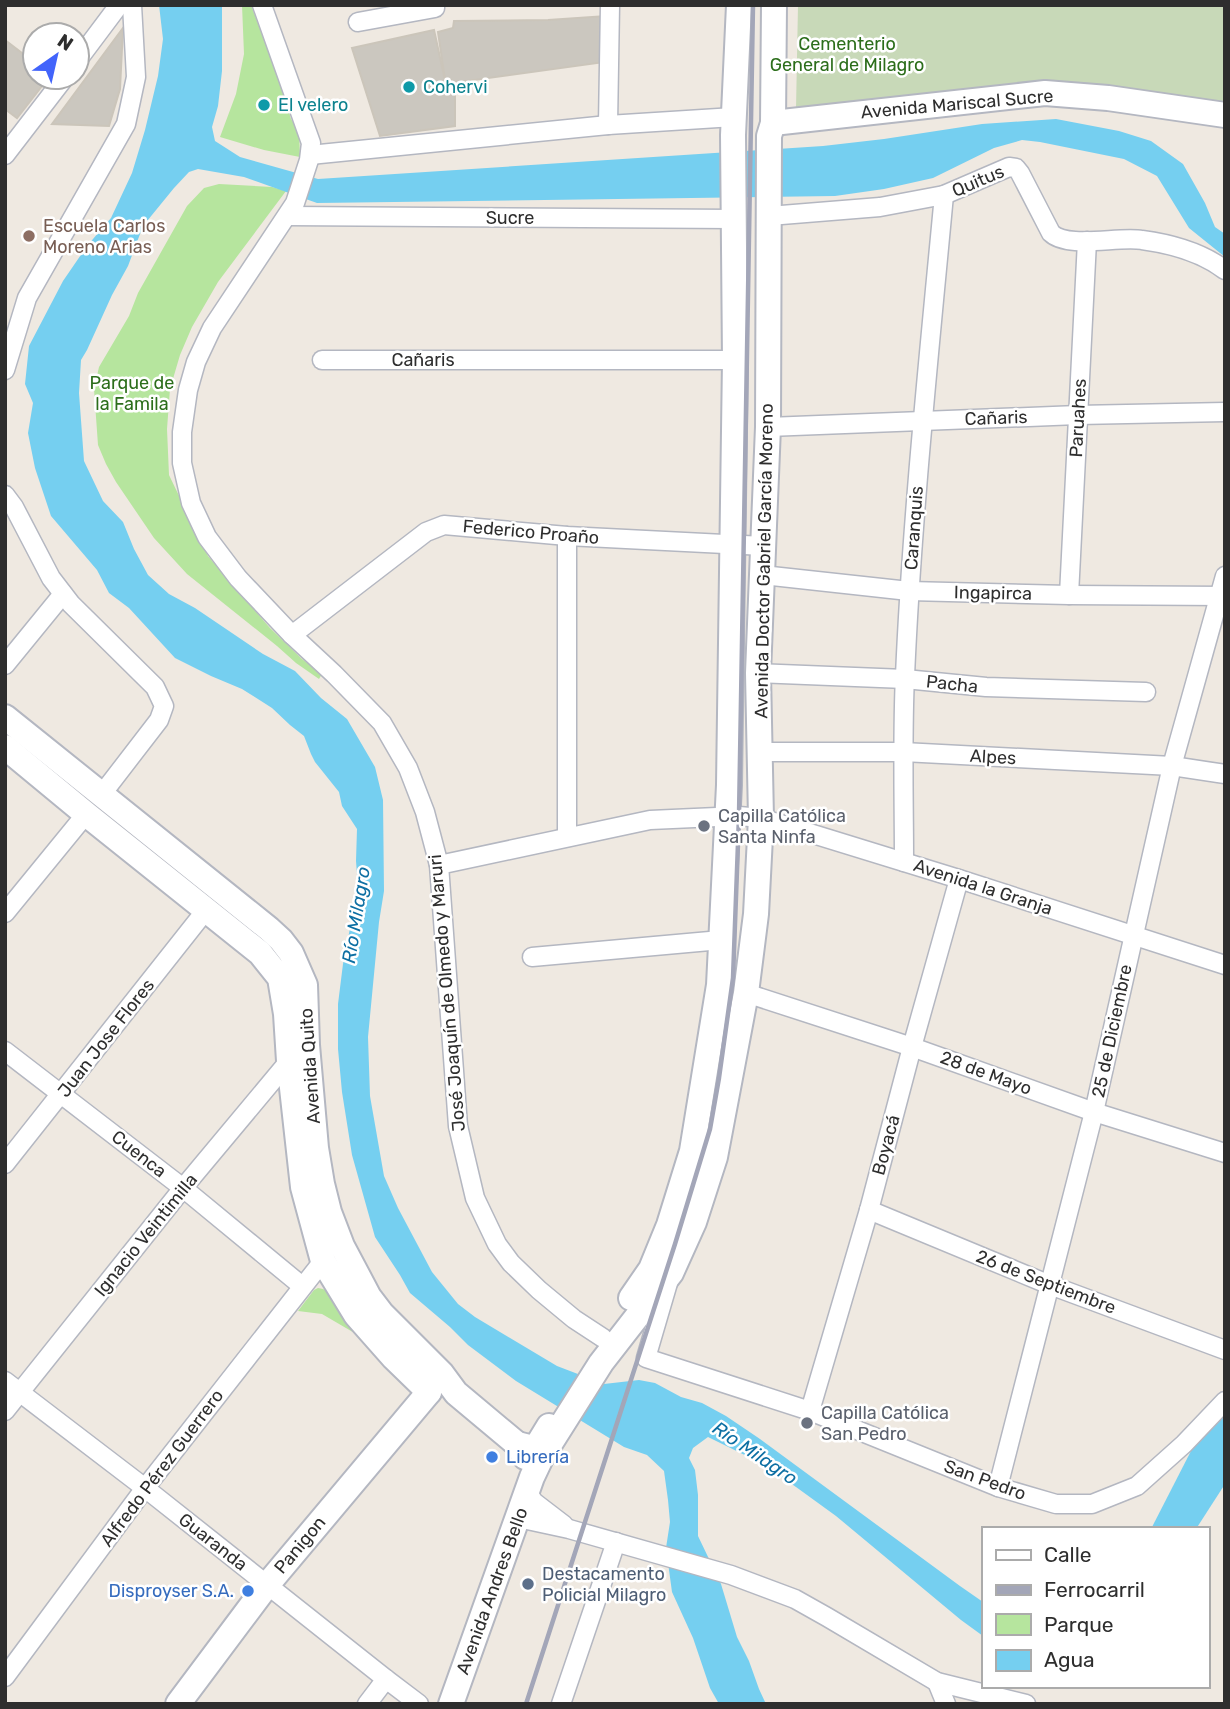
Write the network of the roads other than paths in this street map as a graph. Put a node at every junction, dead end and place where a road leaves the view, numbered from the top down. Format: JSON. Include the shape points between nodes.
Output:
{"nodes":[{"id":1,"x":119,"y":5,"type":"edge"},
{"id":2,"x":132,"y":5,"type":"edge"},
{"id":3,"x":262,"y":5,"type":"edge"},
{"id":4,"x":434,"y":5,"type":"edge"},
{"id":5,"x":610,"y":5,"type":"edge"},
{"id":6,"x":738,"y":5,"type":"edge"},
{"id":7,"x":774,"y":5,"type":"edge"},
{"id":8,"x":358,"y":22,"type":"dead end"},
{"id":9,"x":91,"y":42,"type":"edge"},
{"id":10,"x":54,"y":91,"type":"edge"},
{"id":11,"x":1225,"y":115,"type":"edge"},
{"id":12,"x":608,"y":125,"type":"junction"},
{"id":13,"x":734,"y":126,"type":"junction"},
{"id":14,"x":771,"y":129,"type":"junction"},
{"id":15,"x":5,"y":155,"type":"edge"},
{"id":16,"x":309,"y":158,"type":"junction"},
{"id":17,"x":944,"y":195,"type":"junction"},
{"id":18,"x":733,"y":209,"type":"junction"},
{"id":19,"x":769,"y":211,"type":"junction"},
{"id":20,"x":287,"y":216,"type":"junction"},
{"id":21,"x":1087,"y":241,"type":"junction"},
{"id":22,"x":1225,"y":270,"type":"edge"},
{"id":23,"x":322,"y":360,"type":"dead end"},
{"id":24,"x":735,"y":360,"type":"junction"},
{"id":25,"x":5,"y":370,"type":"edge"},
{"id":26,"x":1225,"y":412,"type":"edge"},
{"id":27,"x":1078,"y":415,"type":"junction"},
{"id":28,"x":922,"y":421,"type":"junction"},
{"id":29,"x":768,"y":427,"type":"junction"},
{"id":30,"x":5,"y":495,"type":"edge"},
{"id":31,"x":567,"y":536,"type":"junction"},
{"id":32,"x":733,"y":543,"type":"junction"},
{"id":33,"x":764,"y":545,"type":"junction"},
{"id":34,"x":762,"y":575,"type":"junction"},
{"id":35,"x":1225,"y":576,"type":"edge"},
{"id":36,"x":909,"y":591,"type":"junction"},
{"id":37,"x":63,"y":594,"type":"junction"},
{"id":38,"x":1069,"y":595,"type":"junction"},
{"id":39,"x":1222,"y":596,"type":"edge"},
{"id":40,"x":292,"y":635,"type":"junction"},
{"id":41,"x":5,"y":665,"type":"edge"},
{"id":42,"x":758,"y":673,"type":"junction"},
{"id":43,"x":905,"y":679,"type":"junction"},
{"id":44,"x":1146,"y":692,"type":"dead end"},
{"id":45,"x":5,"y":718,"type":"edge"},
{"id":46,"x":5,"y":747,"type":"edge"},
{"id":47,"x":761,"y":752,"type":"junction"},
{"id":48,"x":903,"y":752,"type":"junction"},
{"id":49,"x":1172,"y":766,"type":"junction"},
{"id":50,"x":1225,"y":774,"type":"edge"},
{"id":51,"x":102,"y":794,"type":"junction"},
{"id":52,"x":86,"y":814,"type":"junction"},
{"id":53,"x":743,"y":816,"type":"junction"},
{"id":54,"x":567,"y":837,"type":"junction"},
{"id":55,"x":904,"y":862,"type":"junction"},
{"id":56,"x":439,"y":865,"type":"junction"},
{"id":57,"x":959,"y":879,"type":"junction"},
{"id":58,"x":206,"y":910,"type":"junction"},
{"id":59,"x":5,"y":913,"type":"edge"},
{"id":60,"x":1133,"y":936,"type":"junction"},
{"id":61,"x":721,"y":940,"type":"junction"},
{"id":62,"x":532,"y":957,"type":"dead end"},
{"id":63,"x":1225,"y":965,"type":"edge"},
{"id":64,"x":747,"y":993,"type":"junction"},
{"id":65,"x":912,"y":1047,"type":"junction"},
{"id":66,"x":5,"y":1051,"type":"edge"},
{"id":67,"x":289,"y":1061,"type":"junction"},
{"id":68,"x":62,"y":1094,"type":"junction"},
{"id":69,"x":1094,"y":1112,"type":"junction"},
{"id":70,"x":1225,"y":1153,"type":"edge"},
{"id":71,"x":5,"y":1164,"type":"edge"},
{"id":72,"x":183,"y":1188,"type":"junction"},
{"id":73,"x":869,"y":1210,"type":"junction"},
{"id":74,"x":323,"y":1261,"type":"junction"},
{"id":75,"x":671,"y":1273,"type":"junction"},
{"id":76,"x":1050,"y":1285,"type":"junction"},
{"id":77,"x":302,"y":1286,"type":"junction"},
{"id":78,"x":1225,"y":1350,"type":"edge"},
{"id":79,"x":598,"y":1353,"type":"junction"},
{"id":80,"x":12,"y":1387,"type":"edge"},
{"id":81,"x":429,"y":1392,"type":"junction"},
{"id":82,"x":456,"y":1393,"type":"junction"},
{"id":83,"x":1225,"y":1401,"type":"edge"},
{"id":84,"x":5,"y":1411,"type":"edge"},
{"id":85,"x":810,"y":1411,"type":"junction"},
{"id":86,"x":537,"y":1443,"type":"junction"},
{"id":87,"x":530,"y":1484,"type":"junction"},
{"id":88,"x":998,"y":1487,"type":"junction"},
{"id":89,"x":145,"y":1488,"type":"junction"},
{"id":90,"x":518,"y":1518,"type":"junction"},
{"id":91,"x":569,"y":1529,"type":"junction"},
{"id":92,"x":616,"y":1542,"type":"junction"},
{"id":93,"x":267,"y":1585,"type":"junction"},
{"id":94,"x":5,"y":1677,"type":"edge"},
{"id":95,"x":386,"y":1679,"type":"junction"},
{"id":96,"x":937,"y":1682,"type":"junction"},
{"id":97,"x":178,"y":1704,"type":"edge"},
{"id":98,"x":367,"y":1704,"type":"edge"},
{"id":99,"x":419,"y":1704,"type":"edge"},
{"id":100,"x":452,"y":1704,"type":"edge"},
{"id":101,"x":561,"y":1704,"type":"edge"},
{"id":102,"x":946,"y":1704,"type":"edge"},
{"id":103,"x":1026,"y":1704,"type":"edge"}],
"edges":[{"from":1,"to":9,"type":"street"},
{"from":2,"to":25,"type":"street","via":[[136,77],[126,124],[27,298]]},
{"from":3,"to":16,"type":"street","name":"José Joaquín de Olmedo y Maruri","via":[[311,143]]},
{"from":4,"to":8,"type":"street"},
{"from":5,"to":12,"type":"street"},
{"from":6,"to":13,"type":"main road","name":"Avenida Doctor Gabriel García Moreno"},
{"from":7,"to":14,"type":"main road","name":"Avenida Doctor Gabriel García Moreno"},
{"from":10,"to":15,"type":"street"},
{"from":11,"to":14,"type":"main road","name":"Avenida Mariscal Sucre","via":[[1045,93]]},
{"from":12,"to":13,"type":"street"},
{"from":12,"to":16,"type":"street"},
{"from":13,"to":18,"type":"main road","name":"Avenida Doctor Gabriel García Moreno"},
{"from":14,"to":19,"type":"main road","name":"Avenida Doctor Gabriel García Moreno"},
{"from":16,"to":20,"type":"street","name":"José Joaquín de Olmedo y Maruri"},
{"from":17,"to":19,"type":"street","name":"Quitus","via":[[880,207]]},
{"from":17,"to":21,"type":"street","name":"Quitus","via":[[1016,168],[1051,233],[1062,240]]},
{"from":17,"to":28,"type":"street","name":"Caranquis"},
{"from":18,"to":20,"type":"street","name":"Sucre"},
{"from":18,"to":24,"type":"main road","name":"Avenida Doctor Gabriel García Moreno"},
{"from":19,"to":29,"type":"main road","name":"Avenida Doctor Gabriel García Moreno"},
{"from":20,"to":40,"type":"street","name":"José Joaquín de Olmedo y Maruri","via":[[212,328],[196,362],[182,432],[182,463],[191,503],[207,537]]},
{"from":21,"to":22,"type":"street","name":"Quitus","via":[[1140,239],[1190,251]]},
{"from":21,"to":27,"type":"street","name":"Paruahes"},
{"from":23,"to":24,"type":"street","name":"Cañaris"},
{"from":24,"to":32,"type":"main road","name":"Avenida Doctor Gabriel García Moreno"},
{"from":26,"to":27,"type":"street","name":"Cañaris"},
{"from":27,"to":28,"type":"street","name":"Cañaris"},
{"from":27,"to":38,"type":"street","name":"Paruahes"},
{"from":28,"to":29,"type":"street","name":"Cañaris"},
{"from":28,"to":36,"type":"street","name":"Caranquis"},
{"from":29,"to":33,"type":"main road","name":"Avenida Doctor Gabriel García Moreno"},
{"from":30,"to":37,"type":"street"},
{"from":31,"to":32,"type":"street","name":"Federico Proaño"},
{"from":31,"to":40,"type":"street","name":"Federico Proaño","via":[[444,524],[426,532]]},
{"from":31,"to":54,"type":"street"},
{"from":32,"to":33,"type":"street","name":"Federico Proaño"},
{"from":32,"to":53,"type":"main road","name":"Avenida Doctor Gabriel García Moreno"},
{"from":33,"to":34,"type":"main road","name":"Avenida Doctor Gabriel García Moreno"},
{"from":34,"to":36,"type":"street","name":"Ingapirca"},
{"from":34,"to":42,"type":"main road","name":"Avenida Doctor Gabriel García Moreno"},
{"from":35,"to":39,"type":"street","name":"25 de Diciembre"},
{"from":36,"to":38,"type":"street","name":"Ingapirca"},
{"from":36,"to":43,"type":"street","name":"Caranquis"},
{"from":37,"to":41,"type":"street"},
{"from":37,"to":51,"type":"street","via":[[155,687],[164,706],[159,720]]},
{"from":38,"to":39,"type":"street","name":"Ingapirca"},
{"from":39,"to":49,"type":"street","name":"25 de Diciembre"},
{"from":40,"to":56,"type":"street","name":"José Joaquín de Olmedo y Maruri","via":[[382,723],[408,768]]},
{"from":42,"to":43,"type":"street","name":"Pacha"},
{"from":42,"to":47,"type":"main road","name":"Avenida Doctor Gabriel García Moreno"},
{"from":43,"to":44,"type":"street","name":"Pacha","via":[[986,687]]},
{"from":43,"to":48,"type":"street","name":"Caranquis"},
{"from":45,"to":51,"type":"main road","name":"Avenida Quito"},
{"from":46,"to":52,"type":"main road","name":"Avenida Quito"},
{"from":47,"to":48,"type":"street","name":"Alpes"},
{"from":47,"to":53,"type":"main road","name":"Avenida Doctor Gabriel García Moreno"},
{"from":48,"to":49,"type":"street","name":"Alpes"},
{"from":48,"to":55,"type":"street","name":"Caranquis"},
{"from":49,"to":50,"type":"street","name":"Alpes"},
{"from":49,"to":60,"type":"street","name":"25 de Diciembre"},
{"from":51,"to":82,"type":"main road","name":"Avenida Quito","via":[[269,929],[291,953],[305,985],[311,1099],[329,1212],[369,1297]]},
{"from":52,"to":58,"type":"main road","name":"Avenida Quito"},
{"from":52,"to":59,"type":"street"},
{"from":53,"to":54,"type":"street","via":[[650,820]]},
{"from":53,"to":55,"type":"street","name":"Avenida la Granja"},
{"from":53,"to":61,"type":"main road","name":"Avenida Doctor Gabriel García Moreno"},
{"from":53,"to":64,"type":"main road","name":"Avenida Doctor Gabriel García Moreno","via":[[756,914]]},
{"from":54,"to":56,"type":"street"},
{"from":55,"to":57,"type":"street","name":"Avenida la Granja"},
{"from":56,"to":79,"type":"street","name":"José Joaquín de Olmedo y Maruri","via":[[458,1126],[475,1198],[511,1263],[574,1319]]},
{"from":57,"to":60,"type":"street","name":"Avenida la Granja"},
{"from":57,"to":65,"type":"street","name":"Boyacá"},
{"from":58,"to":67,"type":"main road","name":"Avenida Quito","via":[[260,953],[280,978]]},
{"from":58,"to":68,"type":"street","name":"Juan Jose Flores"},
{"from":60,"to":63,"type":"street","name":"Avenida la Granja"},
{"from":60,"to":69,"type":"street","name":"25 de Diciembre"},
{"from":61,"to":62,"type":"street"},
{"from":61,"to":79,"type":"main road","name":"Avenida Doctor Gabriel García Moreno","via":[[719,985],[692,1152],[651,1269]]},
{"from":64,"to":65,"type":"street","name":"28 de Mayo"},
{"from":64,"to":75,"type":"main road","name":"Avenida Doctor Gabriel García Moreno","via":[[715,1157]]},
{"from":65,"to":69,"type":"street","name":"28 de Mayo"},
{"from":65,"to":73,"type":"street","name":"Boyacá"},
{"from":66,"to":68,"type":"street","name":"Cuenca"},
{"from":67,"to":72,"type":"street","name":"Ignacio Veintimilla"},
{"from":67,"to":74,"type":"main road","name":"Avenida Quito","via":[[303,1187]]},
{"from":68,"to":71,"type":"street","name":"Juan Jose Flores"},
{"from":68,"to":72,"type":"street","name":"Cuenca"},
{"from":69,"to":70,"type":"street","name":"28 de Mayo"},
{"from":69,"to":76,"type":"street","name":"25 de Diciembre"},
{"from":72,"to":77,"type":"street","name":"Cuenca"},
{"from":72,"to":80,"type":"street","name":"Ignacio Veintimilla"},
{"from":73,"to":76,"type":"street","name":"26 de Septiembre"},
{"from":73,"to":85,"type":"street","name":"Boyacá"},
{"from":74,"to":77,"type":"street","name":"Alfredo Pérez Guerrero"},
{"from":74,"to":81,"type":"main road","name":"Avenida Quito","via":[[356,1315]]},
{"from":75,"to":79,"type":"main road","name":"Avenida Doctor Gabriel García Moreno"},
{"from":75,"to":85,"type":"street","name":"San Pedro","via":[[646,1359]]},
{"from":76,"to":78,"type":"street","name":"26 de Septiembre"},
{"from":76,"to":88,"type":"street","name":"25 de Diciembre"},
{"from":77,"to":89,"type":"street","name":"Alfredo Pérez Guerrero"},
{"from":79,"to":86,"type":"main road","name":"Avenida Doctor Gabriel García Moreno"},
{"from":80,"to":84,"type":"street","name":"Ignacio Veintimilla"},
{"from":80,"to":89,"type":"street","name":"Guaranda"},
{"from":81,"to":82,"type":"main road"},
{"from":81,"to":93,"type":"main road","name":"Panigon"},
{"from":82,"to":86,"type":"main road","name":"Avenida Quito"},
{"from":83,"to":88,"type":"street","name":"San Pedro","via":[[1137,1486],[1092,1504],[1056,1504]]},
{"from":85,"to":88,"type":"street","name":"San Pedro"},
{"from":86,"to":87,"type":"main road","name":"Avenida Andres Bello"},
{"from":87,"to":90,"type":"main road","name":"Avenida Andres Bello"},
{"from":87,"to":91,"type":"street","via":[[534,1502]]},
{"from":89,"to":93,"type":"street","name":"Guaranda"},
{"from":89,"to":94,"type":"street","name":"Alfredo Pérez Guerrero"},
{"from":90,"to":91,"type":"street"},
{"from":90,"to":100,"type":"main road","name":"Avenida Andres Bello"},
{"from":91,"to":92,"type":"street"},
{"from":92,"to":96,"type":"street","via":[[731,1575],[795,1600]]},
{"from":92,"to":101,"type":"street"},
{"from":93,"to":95,"type":"street","name":"Guaranda"},
{"from":93,"to":97,"type":"main road","name":"Panigon"},
{"from":95,"to":98,"type":"street"},
{"from":95,"to":99,"type":"street","name":"Guaranda"},
{"from":96,"to":102,"type":"street"},
{"from":96,"to":103,"type":"street"}]}
